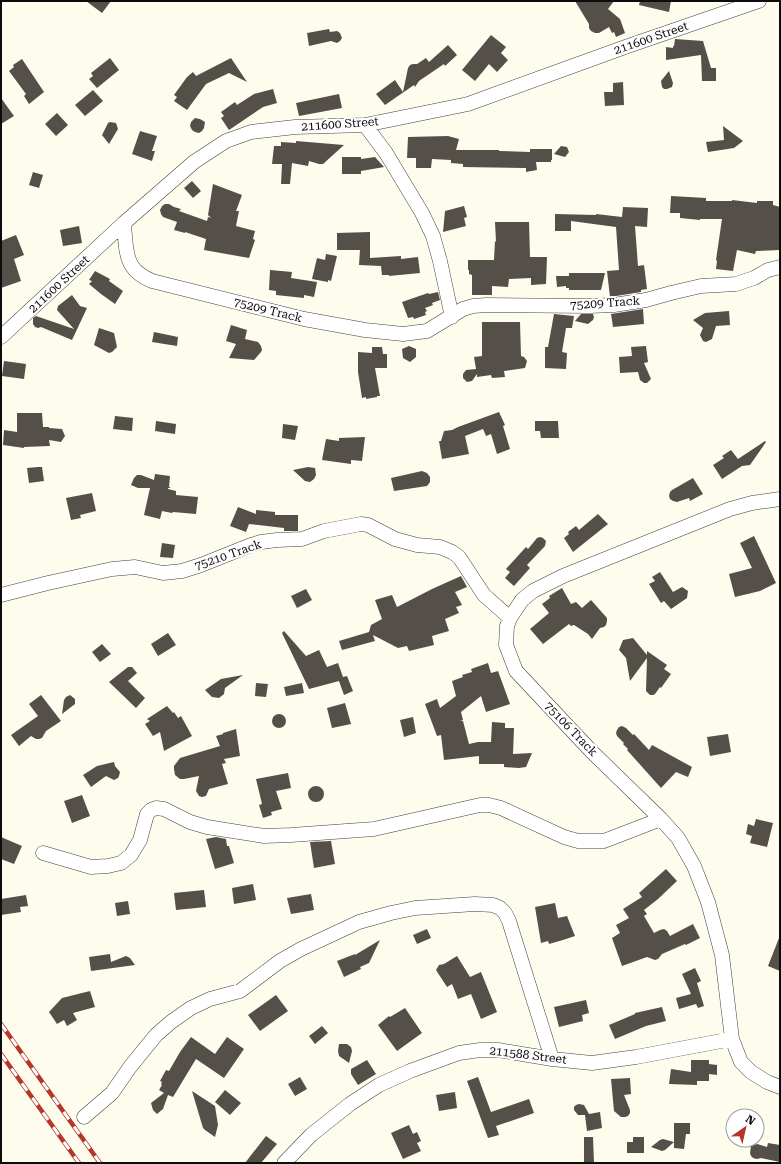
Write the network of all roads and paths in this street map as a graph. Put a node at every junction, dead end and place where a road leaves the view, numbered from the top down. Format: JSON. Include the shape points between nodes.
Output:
{"nodes":[{"id":1,"x":759,"y":1,"type":"edge"},
{"id":2,"x":365,"y":125,"type":"junction"},
{"id":3,"x":124,"y":223,"type":"junction"},
{"id":4,"x":780,"y":267,"type":"edge"},
{"id":5,"x":452,"y":317,"type":"junction"},
{"id":6,"x":1,"y":337,"type":"edge"},
{"id":7,"x":780,"y":500,"type":"edge"},
{"id":8,"x":4,"y":594,"type":"edge"},
{"id":9,"x":510,"y":618,"type":"junction"},
{"id":10,"x":661,"y":818,"type":"junction"},
{"id":11,"x":43,"y":853,"type":"dead end"},
{"id":12,"x":732,"y":1039,"type":"junction"},
{"id":13,"x":552,"y":1059,"type":"junction"},
{"id":14,"x":780,"y":1087,"type":"edge"},
{"id":15,"x":84,"y":1117,"type":"dead end"},
{"id":16,"x":284,"y":1163,"type":"edge"}],
"edges":[{"from":1,"to":2,"type":"street","name":"211600 Street","via":[[468,104]]},
{"from":2,"to":3,"type":"street","name":"211600 Street","via":[[251,132],[226,141],[194,162]]},
{"from":2,"to":5,"type":"street","via":[[386,153],[433,236]]},
{"from":3,"to":5,"type":"street","name":"75209 Track","via":[[128,258],[132,266],[152,281],[304,319],[365,330],[403,334],[427,331]]},
{"from":3,"to":6,"type":"street","name":"211600 Street"},
{"from":4,"to":5,"type":"street","name":"75209 Track","via":[[736,284],[701,286],[614,305],[480,305],[463,309]]},
{"from":7,"to":9,"type":"street","name":"75106 Track","via":[[752,503],[730,509],[563,576],[522,600]]},
{"from":8,"to":9,"type":"street","name":"75210 Track","via":[[112,569],[135,567],[163,573],[182,571],[256,544],[302,539],[324,531],[361,524],[395,539],[417,545],[440,547],[452,552],[484,595]]},
{"from":9,"to":10,"type":"street","name":"75106 Track","via":[[506,645],[516,671],[592,752]]},
{"from":10,"to":11,"type":"street","via":[[604,840],[578,841],[501,808],[480,805],[374,829],[264,836],[207,827],[156,808],[147,814],[140,840],[131,855],[121,863],[91,867]]},
{"from":10,"to":12,"type":"street","name":"75106 Track","via":[[678,838],[694,866],[708,902],[722,955]]},
{"from":12,"to":13,"type":"street","name":"211588 Street","via":[[592,1063]]},
{"from":12,"to":14,"type":"street","name":"75106 Track","via":[[741,1062],[751,1072]]},
{"from":13,"to":15,"type":"street","via":[[509,921],[500,908],[475,904],[415,908],[359,922],[280,961],[240,991],[210,999],[191,1008],[156,1035],[112,1093]]},
{"from":13,"to":16,"type":"street","name":"211588 Street","via":[[498,1050],[480,1050],[459,1053],[410,1071],[379,1085],[350,1104],[311,1135]]}]}
